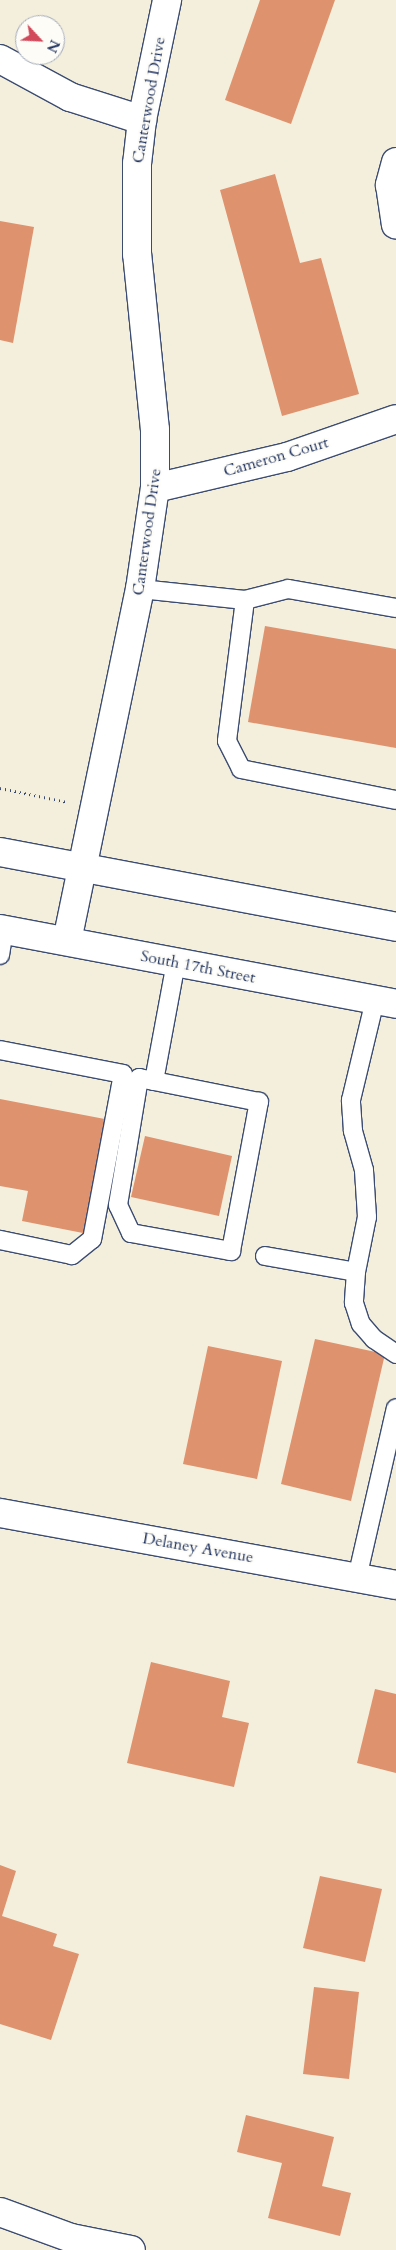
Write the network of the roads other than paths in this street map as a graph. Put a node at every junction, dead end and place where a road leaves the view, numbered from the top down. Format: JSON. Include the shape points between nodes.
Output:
{"nodes":[{"id":1,"x":167,"y":0,"type":"edge"},
{"id":2,"x":0,"y":59,"type":"edge"},
{"id":3,"x":142,"y":120,"type":"junction"},
{"id":4,"x":396,"y":162,"type":"edge"},
{"id":5,"x":396,"y":225,"type":"edge"},
{"id":6,"x":396,"y":419,"type":"edge"},
{"id":7,"x":155,"y":488,"type":"junction"},
{"id":8,"x":140,"y":589,"type":"junction"},
{"id":9,"x":246,"y":600,"type":"junction"},
{"id":10,"x":396,"y":608,"type":"edge"},
{"id":11,"x":396,"y":800,"type":"edge"},
{"id":12,"x":0,"y":852,"type":"edge"},
{"id":13,"x":82,"y":867,"type":"junction"},
{"id":14,"x":396,"y":926,"type":"edge"},
{"id":15,"x":1,"y":937,"type":"edge"},
{"id":16,"x":67,"y":941,"type":"junction"},
{"id":17,"x":176,"y":962,"type":"junction"},
{"id":18,"x":386,"y":1002,"type":"edge"},
{"id":19,"x":0,"y":1050,"type":"edge"},
{"id":20,"x":154,"y":1081,"type":"junction"},
{"id":21,"x":0,"y":1240,"type":"edge"},
{"id":22,"x":265,"y":1256,"type":"dead end"},
{"id":23,"x":356,"y":1272,"type":"junction"},
{"id":24,"x":396,"y":1354,"type":"edge"},
{"id":25,"x":396,"y":1408,"type":"edge"},
{"id":26,"x":0,"y":1513,"type":"edge"},
{"id":27,"x":357,"y":1578,"type":"junction"},
{"id":28,"x":396,"y":1586,"type":"edge"},
{"id":29,"x":0,"y":2212,"type":"edge"},
{"id":30,"x":131,"y":2250,"type":"edge"}],
"edges":[{"from":1,"to":3,"type":"street","name":"Canterwood Drive"},
{"from":2,"to":3,"type":"street","via":[[70,97]]},
{"from":3,"to":7,"type":"street","name":"Canterwood Drive","via":[[137,164],[136,254],[155,430]]},
{"from":4,"to":5,"type":"street","via":[[390,185]]},
{"from":6,"to":7,"type":"street","name":"Cameron Court","via":[[287,457]]},
{"from":7,"to":8,"type":"street","name":"Canterwood Drive"},
{"from":8,"to":9,"type":"lane"},
{"from":8,"to":13,"type":"street","name":"Canterwood Drive"},
{"from":9,"to":10,"type":"lane","via":[[288,589]]},
{"from":9,"to":11,"type":"lane","via":[[227,741],[241,768]]},
{"from":12,"to":13,"type":"street"},
{"from":13,"to":14,"type":"street"},
{"from":13,"to":16,"type":"street","name":"Canterwood Drive"},
{"from":15,"to":16,"type":"street","name":"South 17th Street"},
{"from":16,"to":17,"type":"street","name":"South 17th Street"},
{"from":17,"to":18,"type":"street","name":"South 17th Street"},
{"from":17,"to":20,"type":"lane"},
{"from":18,"to":23,"type":"lane","via":[[351,1100],[353,1131],[364,1170],[367,1217]]},
{"from":19,"to":21,"type":"lane","via":[[124,1074],[92,1239],[72,1255]]},
{"from":20,"to":20,"type":"lane","via":[[259,1102],[231,1251],[131,1233],[118,1205],[139,1078]]},
{"from":22,"to":23,"type":"lane"},
{"from":23,"to":24,"type":"lane","via":[[354,1303],[362,1324],[374,1339]]},
{"from":25,"to":27,"type":"lane"},
{"from":26,"to":27,"type":"street","name":"Delaney Avenue"},
{"from":27,"to":28,"type":"street","name":"Delaney Avenue"},
{"from":29,"to":30,"type":"street","via":[[71,2238]]}]}
